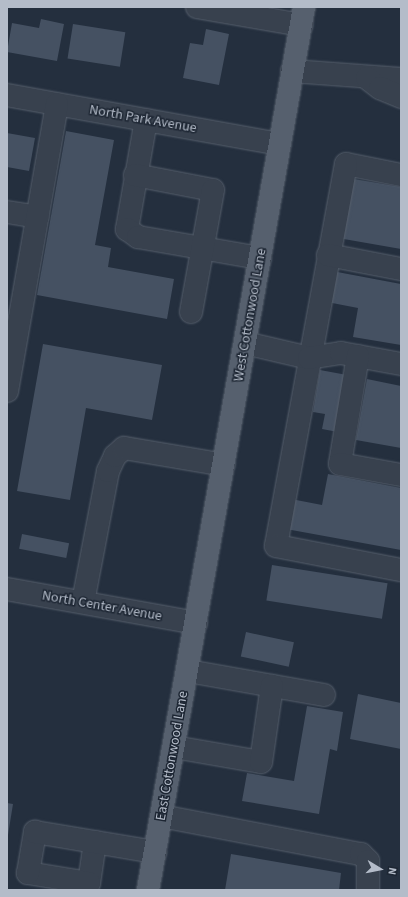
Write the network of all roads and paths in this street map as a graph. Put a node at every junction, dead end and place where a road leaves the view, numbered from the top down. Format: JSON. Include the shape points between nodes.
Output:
{"nodes":[{"id":1,"x":197,"y":7,"type":"edge"},
{"id":2,"x":302,"y":16,"type":"edge"},
{"id":3,"x":292,"y":71,"type":"junction"},
{"id":4,"x":367,"y":78,"type":"junction"},
{"id":5,"x":401,"y":78,"type":"edge"},
{"id":6,"x":7,"y":95,"type":"edge"},
{"id":7,"x":401,"y":97,"type":"edge"},
{"id":8,"x":57,"y":104,"type":"junction"},
{"id":9,"x":146,"y":120,"type":"junction"},
{"id":10,"x":280,"y":144,"type":"junction"},
{"id":11,"x":401,"y":174,"type":"edge"},
{"id":12,"x":135,"y":175,"type":"junction"},
{"id":13,"x":7,"y":212,"type":"edge"},
{"id":14,"x":38,"y":217,"type":"junction"},
{"id":15,"x":203,"y":248,"type":"junction"},
{"id":16,"x":328,"y":255,"type":"junction"},
{"id":17,"x":260,"y":258,"type":"junction"},
{"id":18,"x":401,"y":269,"type":"edge"},
{"id":19,"x":191,"y":312,"type":"dead end"},
{"id":20,"x":245,"y":343,"type":"junction"},
{"id":21,"x":358,"y":356,"type":"junction"},
{"id":22,"x":309,"y":358,"type":"junction"},
{"id":23,"x":401,"y":364,"type":"edge"},
{"id":24,"x":7,"y":391,"type":"edge"},
{"id":25,"x":224,"y":465,"type":"junction"},
{"id":26,"x":401,"y":475,"type":"edge"},
{"id":27,"x":401,"y":570,"type":"edge"},
{"id":28,"x":7,"y":589,"type":"edge"},
{"id":29,"x":83,"y":602,"type":"junction"},
{"id":30,"x":196,"y":623,"type":"junction"},
{"id":31,"x":188,"y":671,"type":"junction"},
{"id":32,"x":272,"y":686,"type":"junction"},
{"id":33,"x":324,"y":695,"type":"dead end"},
{"id":34,"x":174,"y":747,"type":"junction"},
{"id":35,"x":161,"y":816,"type":"junction"},
{"id":36,"x":95,"y":842,"type":"dead end"},
{"id":37,"x":155,"y":852,"type":"junction"},
{"id":38,"x":148,"y":890,"type":"edge"},
{"id":39,"x":368,"y":890,"type":"edge"}],
"edges":[{"from":1,"to":2,"type":"street"},
{"from":2,"to":3,"type":"main road","name":"West Cottonwood Lane"},
{"from":3,"to":4,"type":"street"},
{"from":3,"to":10,"type":"main road","name":"West Cottonwood Lane"},
{"from":4,"to":5,"type":"street"},
{"from":4,"to":7,"type":"street","via":[[380,88]]},
{"from":6,"to":8,"type":"street","name":"North Park Avenue"},
{"from":8,"to":9,"type":"street","name":"North Park Avenue"},
{"from":8,"to":14,"type":"street"},
{"from":9,"to":10,"type":"street","name":"North Park Avenue"},
{"from":9,"to":12,"type":"street"},
{"from":10,"to":17,"type":"main road","name":"West Cottonwood Lane"},
{"from":11,"to":16,"type":"street","via":[[346,164]]},
{"from":12,"to":15,"type":"street","via":[[127,229],[138,236]]},
{"from":12,"to":15,"type":"street","via":[[213,190]]},
{"from":13,"to":14,"type":"street"},
{"from":14,"to":24,"type":"street"},
{"from":15,"to":17,"type":"street"},
{"from":15,"to":19,"type":"street"},
{"from":16,"to":18,"type":"street"},
{"from":16,"to":22,"type":"street"},
{"from":17,"to":20,"type":"main road","name":"West Cottonwood Lane"},
{"from":20,"to":22,"type":"street"},
{"from":20,"to":25,"type":"main road","name":"West Cottonwood Lane"},
{"from":21,"to":22,"type":"street","via":[[341,353]]},
{"from":21,"to":23,"type":"street"},
{"from":21,"to":26,"type":"street","via":[[340,464]]},
{"from":22,"to":27,"type":"street","via":[[276,546]]},
{"from":25,"to":29,"type":"street","via":[[124,448],[115,456],[108,471]]},
{"from":25,"to":30,"type":"main road","name":"West Cottonwood Lane"},
{"from":28,"to":29,"type":"street","name":"North Center Avenue"},
{"from":29,"to":30,"type":"street","name":"North Center Avenue"},
{"from":30,"to":31,"type":"main road","name":"East Cottonwood Lane"},
{"from":31,"to":32,"type":"street"},
{"from":31,"to":34,"type":"main road","name":"East Cottonwood Lane"},
{"from":32,"to":33,"type":"street"},
{"from":32,"to":34,"type":"street","via":[[260,762]]},
{"from":34,"to":35,"type":"main road","name":"East Cottonwood Lane"},
{"from":35,"to":37,"type":"main road","name":"East Cottonwood Lane"},
{"from":35,"to":39,"type":"street","via":[[362,854],[368,861]]},
{"from":36,"to":37,"type":"street"},
{"from":37,"to":38,"type":"main road","name":"East Cottonwood Lane"}]}
